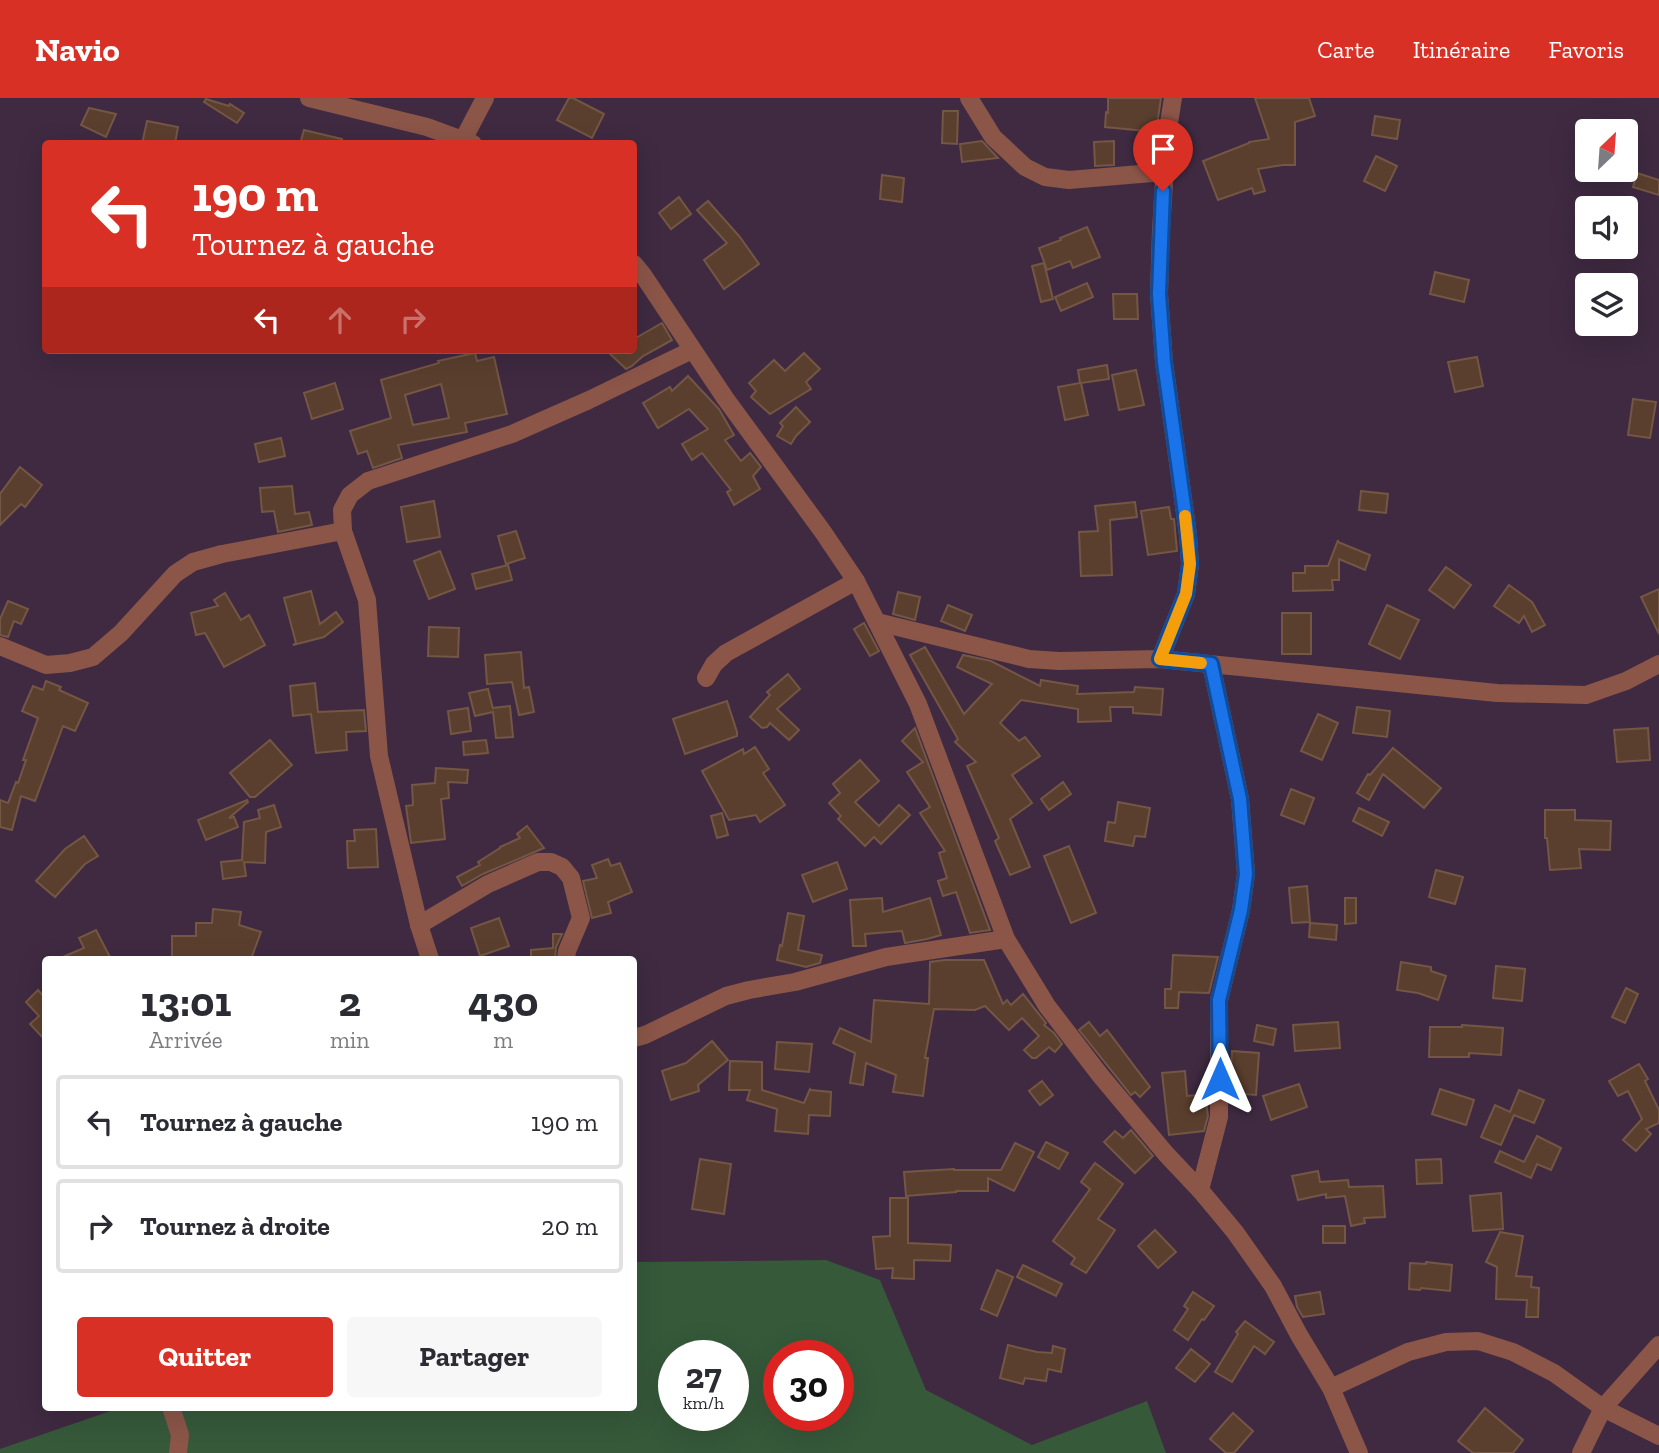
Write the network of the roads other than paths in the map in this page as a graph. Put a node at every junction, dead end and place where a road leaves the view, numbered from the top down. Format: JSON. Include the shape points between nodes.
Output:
{"nodes":[{"id":1,"x":309,"y":98,"type":"edge"},
{"id":2,"x":485,"y":98,"type":"edge"},
{"id":3,"x":969,"y":98,"type":"edge"},
{"id":4,"x":1173,"y":98,"type":"edge"},
{"id":5,"x":463,"y":140,"type":"edge"},
{"id":6,"x":469,"y":140,"type":"edge"},
{"id":7,"x":1164,"y":172,"type":"junction"},
{"id":8,"x":637,"y":268,"type":"edge"},
{"id":9,"x":692,"y":350,"type":"junction"},
{"id":10,"x":343,"y":531,"type":"junction"},
{"id":11,"x":856,"y":581,"type":"junction"},
{"id":12,"x":877,"y":622,"type":"junction"},
{"id":13,"x":0,"y":646,"type":"edge"},
{"id":14,"x":1160,"y":659,"type":"junction"},
{"id":15,"x":1211,"y":664,"type":"junction"},
{"id":16,"x":1659,"y":664,"type":"edge"},
{"id":17,"x":706,"y":678,"type":"dead end"},
{"id":18,"x":419,"y":925,"type":"junction"},
{"id":19,"x":1006,"y":939,"type":"junction"},
{"id":20,"x":429,"y":956,"type":"edge"},
{"id":21,"x":566,"y":956,"type":"edge"},
{"id":22,"x":637,"y":1037,"type":"edge"},
{"id":23,"x":1200,"y":1190,"type":"junction"},
{"id":24,"x":1659,"y":1345,"type":"edge"},
{"id":25,"x":1331,"y":1388,"type":"junction"},
{"id":26,"x":1602,"y":1408,"type":"junction"},
{"id":27,"x":172,"y":1411,"type":"edge"},
{"id":28,"x":1659,"y":1436,"type":"edge"},
{"id":29,"x":178,"y":1453,"type":"edge"},
{"id":30,"x":1359,"y":1453,"type":"edge"},
{"id":31,"x":1581,"y":1453,"type":"edge"}],
"edges":[{"from":1,"to":5,"type":"street"},
{"from":2,"to":6,"type":"street"},
{"from":3,"to":7,"type":"street","via":[[993,137],[1025,167],[1045,177],[1069,180]]},
{"from":4,"to":7,"type":"street"},
{"from":7,"to":14,"type":"street","via":[[1159,294],[1190,564],[1186,594]]},
{"from":8,"to":9,"type":"street"},
{"from":9,"to":10,"type":"street","via":[[512,434],[368,481],[350,495],[342,510]]},
{"from":9,"to":11,"type":"street"},
{"from":10,"to":13,"type":"street","via":[[192,562],[93,657],[46,665]]},
{"from":10,"to":18,"type":"street","via":[[367,600],[379,756]]},
{"from":11,"to":12,"type":"street"},
{"from":11,"to":17,"type":"street","via":[[726,653]]},
{"from":12,"to":14,"type":"street","via":[[1029,659]]},
{"from":12,"to":19,"type":"street","via":[[918,704]]},
{"from":14,"to":15,"type":"street"},
{"from":15,"to":16,"type":"street","via":[[1497,693],[1586,695]]},
{"from":15,"to":23,"type":"street","via":[[1240,799],[1246,874],[1219,1000],[1219,1117]]},
{"from":18,"to":20,"type":"street"},
{"from":18,"to":21,"type":"street","via":[[488,884],[538,862],[551,862],[571,878],[581,919]]},
{"from":19,"to":22,"type":"street","via":[[886,957],[726,996]]},
{"from":19,"to":23,"type":"street","via":[[1077,1046]]},
{"from":23,"to":25,"type":"street","via":[[1273,1286]]},
{"from":24,"to":26,"type":"street"},
{"from":25,"to":26,"type":"street","via":[[1408,1352],[1446,1342],[1478,1341],[1554,1373]]},
{"from":25,"to":30,"type":"street"},
{"from":26,"to":28,"type":"street"},
{"from":26,"to":31,"type":"street"},
{"from":27,"to":29,"type":"street","via":[[180,1435]]}]}
